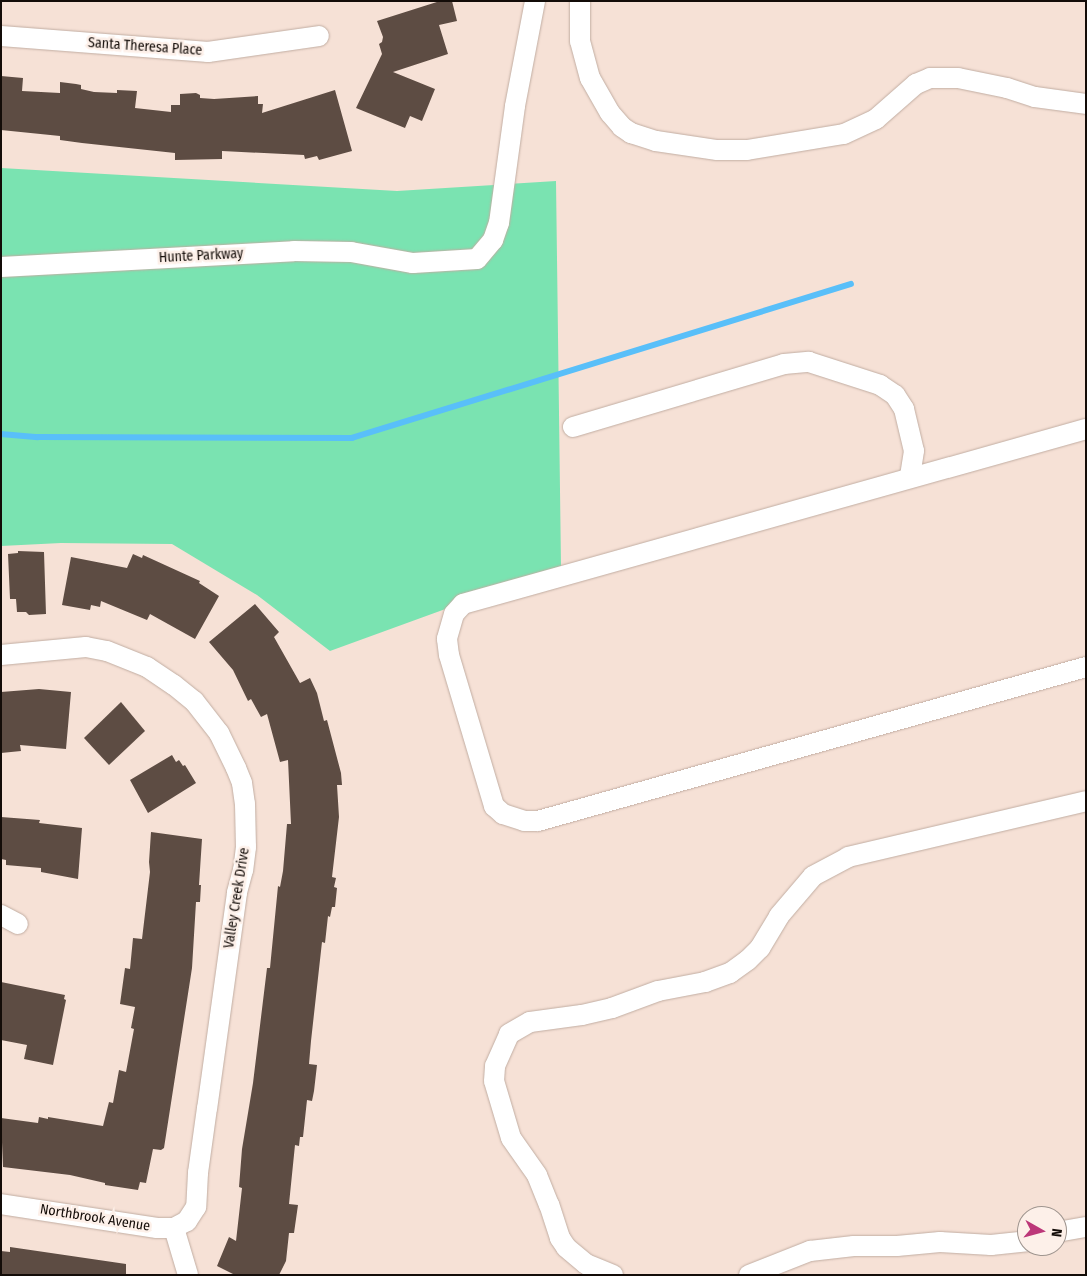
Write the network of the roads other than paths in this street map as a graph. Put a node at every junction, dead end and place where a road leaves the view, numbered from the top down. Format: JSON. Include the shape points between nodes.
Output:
{"nodes":[{"id":1,"x":534,"y":1,"type":"edge"},
{"id":2,"x":580,"y":1,"type":"edge"},
{"id":3,"x":1,"y":36,"type":"edge"},
{"id":4,"x":318,"y":36,"type":"dead end"},
{"id":5,"x":1086,"y":104,"type":"edge"},
{"id":6,"x":1,"y":267,"type":"edge"},
{"id":7,"x":573,"y":427,"type":"dead end"},
{"id":8,"x":1086,"y":429,"type":"edge"},
{"id":9,"x":910,"y":477,"type":"junction"},
{"id":10,"x":1,"y":655,"type":"edge"},
{"id":11,"x":1086,"y":667,"type":"edge"},
{"id":12,"x":1086,"y":801,"type":"edge"},
{"id":13,"x":1,"y":1204,"type":"edge"},
{"id":14,"x":181,"y":1225,"type":"junction"},
{"id":15,"x":1086,"y":1227,"type":"edge"},
{"id":16,"x":1067,"y":1230,"type":"edge"},
{"id":17,"x":1017,"y":1242,"type":"edge"},
{"id":18,"x":188,"y":1275,"type":"edge"},
{"id":19,"x":613,"y":1275,"type":"edge"},
{"id":20,"x":749,"y":1275,"type":"edge"}],
"edges":[{"from":1,"to":6,"type":"street","name":"Hunte Parkway","via":[[514,106],[499,223],[493,240],[477,259],[413,264],[351,252],[294,251]]},
{"from":2,"to":5,"type":"street","via":[[580,41],[590,78],[622,127],[656,141],[717,150],[747,150],[844,134],[876,119],[916,84],[930,78],[958,78],[1036,97]]},
{"from":3,"to":4,"type":"street","name":"Santa Theresa Place","via":[[208,52]]},
{"from":7,"to":9,"type":"street","via":[[784,364],[809,362],[880,385],[895,395],[904,409],[914,450]]},
{"from":8,"to":9,"type":"street"},
{"from":9,"to":11,"type":"street","via":[[463,604],[454,614],[451,624],[449,655],[494,806],[514,818],[538,821]]},
{"from":10,"to":14,"type":"street","name":"Valley Creek Drive","via":[[86,647],[107,651],[147,667],[194,702],[219,733],[242,783],[246,847],[243,870],[237,892],[196,1206]]},
{"from":12,"to":19,"type":"street","via":[[848,857],[813,876],[779,916],[754,954],[730,973],[705,982],[658,991],[612,1008],[530,1022],[509,1034],[495,1066],[494,1082],[511,1138],[537,1175],[566,1248],[586,1264]]},
{"from":13,"to":14,"type":"street","name":"Northbrook Avenue","via":[[157,1228]]},
{"from":14,"to":18,"type":"street"},
{"from":15,"to":16,"type":"street"},
{"from":17,"to":20,"type":"street","via":[[854,1246],[810,1252]]}]}
